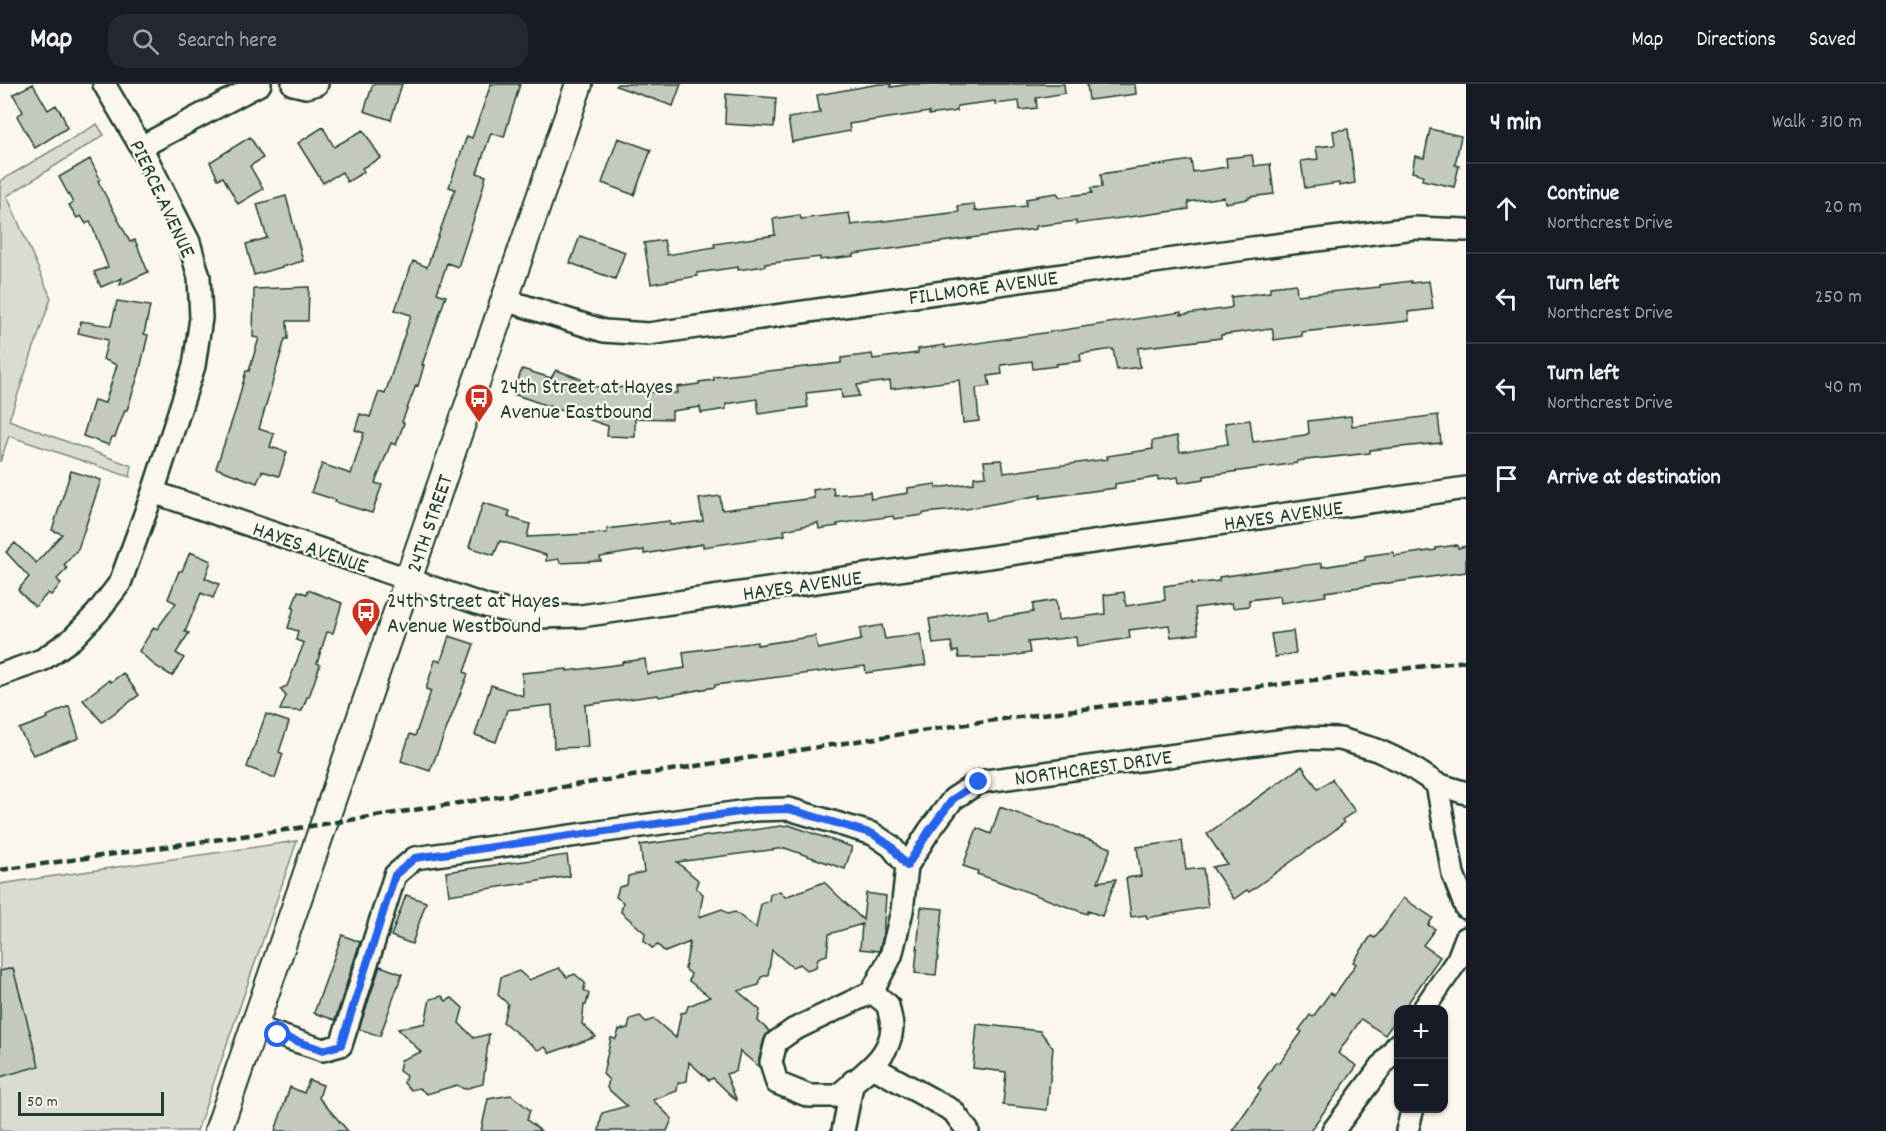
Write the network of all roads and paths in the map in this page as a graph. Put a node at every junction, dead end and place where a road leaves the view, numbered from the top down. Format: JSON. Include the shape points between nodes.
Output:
{"nodes":[{"id":1,"x":104,"y":84,"type":"edge"},
{"id":2,"x":260,"y":84,"type":"edge"},
{"id":3,"x":293,"y":84,"type":"edge"},
{"id":4,"x":317,"y":84,"type":"edge"},
{"id":5,"x":579,"y":84,"type":"edge"},
{"id":6,"x":141,"y":147,"type":"junction"},
{"id":7,"x":1466,"y":230,"type":"edge"},
{"id":8,"x":505,"y":300,"type":"junction"},
{"id":9,"x":1466,"y":488,"type":"edge"},
{"id":10,"x":153,"y":492,"type":"junction"},
{"id":11,"x":409,"y":579,"type":"junction"},
{"id":12,"x":0,"y":675,"type":"edge"},
{"id":13,"x":1437,"y":784,"type":"junction"},
{"id":14,"x":1466,"y":793,"type":"edge"},
{"id":15,"x":907,"y":866,"type":"junction"},
{"id":16,"x":1466,"y":908,"type":"edge"},
{"id":17,"x":1466,"y":938,"type":"edge"},
{"id":18,"x":872,"y":992,"type":"junction"},
{"id":19,"x":1426,"y":1005,"type":"edge"},
{"id":20,"x":254,"y":1027,"type":"junction"},
{"id":21,"x":1394,"y":1049,"type":"edge"},
{"id":22,"x":873,"y":1066,"type":"junction"},
{"id":23,"x":853,"y":1081,"type":"junction"},
{"id":24,"x":1412,"y":1113,"type":"edge"},
{"id":25,"x":218,"y":1131,"type":"edge"},
{"id":26,"x":843,"y":1131,"type":"edge"},
{"id":27,"x":968,"y":1131,"type":"edge"},
{"id":28,"x":1333,"y":1131,"type":"edge"},
{"id":29,"x":1407,"y":1131,"type":"edge"}],
"edges":[{"from":1,"to":6,"type":"street","name":"PIERCE AVENUE"},
{"from":2,"to":6,"type":"street"},
{"from":3,"to":4,"type":"street"},
{"from":5,"to":8,"type":"main road","name":"24TH STREET"},
{"from":6,"to":10,"type":"street","name":"PIERCE AVENUE","via":[[189,242],[199,277],[201,318],[194,366]]},
{"from":7,"to":8,"type":"street","name":"FILLMORE AVENUE","via":[[1414,228],[1252,248],[648,334],[604,331]]},
{"from":8,"to":11,"type":"main road","name":"24TH STREET"},
{"from":9,"to":11,"type":"street","name":"HAYES AVENUE","via":[[581,616],[537,617],[489,607]]},
{"from":10,"to":11,"type":"street","name":"HAYES AVENUE"},
{"from":10,"to":12,"type":"street","name":"PIERCE AVENUE","via":[[120,583],[97,613],[72,639],[42,660]]},
{"from":11,"to":20,"type":"main road","name":"24TH STREET"},
{"from":13,"to":14,"type":"street","name":"NORTHCREST DRIVE"},
{"from":13,"to":15,"type":"street","name":"NORTHCREST DRIVE","via":[[1377,750],[1340,739],[1300,738],[1021,775],[979,782],[953,799]]},
{"from":13,"to":16,"type":"street","via":[[1453,874]]},
{"from":15,"to":18,"type":"street","via":[[891,956]]},
{"from":15,"to":20,"type":"street","via":[[891,846],[873,834],[789,809],[754,810],[415,858],[395,875],[341,1045],[323,1050]]},
{"from":17,"to":19,"type":"street","via":[[1458,959]]},
{"from":18,"to":22,"type":"street","via":[[888,1005],[892,1028],[886,1051]]},
{"from":18,"to":23,"type":"street","via":[[793,1030],[776,1042],[771,1062],[777,1083],[809,1096],[838,1096]]},
{"from":20,"to":25,"type":"main road","name":"24TH STREET"},
{"from":21,"to":28,"type":"street"},
{"from":22,"to":23,"type":"street"},
{"from":22,"to":27,"type":"street","via":[[953,1111]]},
{"from":23,"to":26,"type":"street"},
{"from":24,"to":29,"type":"street"}]}
